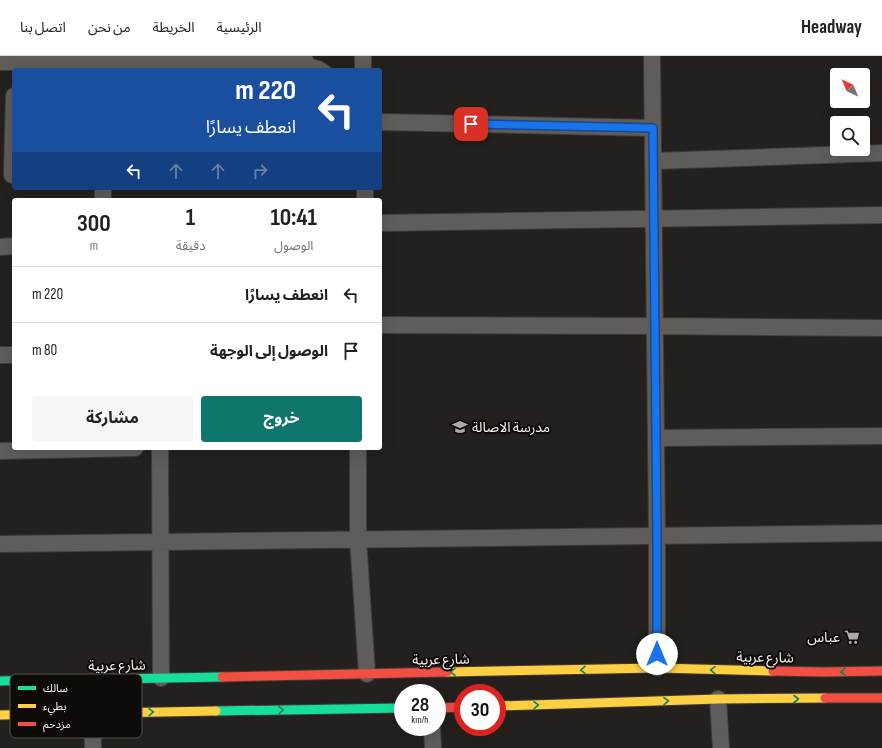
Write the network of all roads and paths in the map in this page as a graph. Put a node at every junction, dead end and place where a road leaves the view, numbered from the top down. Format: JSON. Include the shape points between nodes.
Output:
{"nodes":[{"id":1,"x":363,"y":56,"type":"edge"},
{"id":2,"x":652,"y":56,"type":"edge"},
{"id":3,"x":11,"y":63,"type":"edge"},
{"id":4,"x":306,"y":63,"type":"edge"},
{"id":5,"x":323,"y":68,"type":"edge"},
{"id":6,"x":363,"y":68,"type":"edge"},
{"id":7,"x":382,"y":122,"type":"edge"},
{"id":8,"x":12,"y":128,"type":"edge"},
{"id":9,"x":653,"y":128,"type":"junction"},
{"id":10,"x":882,"y":153,"type":"edge"},
{"id":11,"x":654,"y":161,"type":"junction"},
{"id":12,"x":9,"y":175,"type":"edge"},
{"id":13,"x":882,"y":215,"type":"edge"},
{"id":14,"x":654,"y":219,"type":"junction"},
{"id":15,"x":382,"y":223,"type":"edge"},
{"id":16,"x":12,"y":246,"type":"edge"},
{"id":17,"x":0,"y":247,"type":"edge"},
{"id":18,"x":382,"y":325,"type":"edge"},
{"id":19,"x":655,"y":326,"type":"junction"},
{"id":20,"x":882,"y":328,"type":"edge"},
{"id":21,"x":12,"y":355,"type":"edge"},
{"id":22,"x":0,"y":356,"type":"edge"},
{"id":23,"x":882,"y":436,"type":"edge"},
{"id":24,"x":656,"y":438,"type":"junction"},
{"id":25,"x":45,"y":450,"type":"edge"},
{"id":26,"x":160,"y":450,"type":"edge"},
{"id":27,"x":358,"y":450,"type":"edge"},
{"id":28,"x":0,"y":451,"type":"edge"},
{"id":29,"x":882,"y":533,"type":"edge"},
{"id":30,"x":657,"y":536,"type":"junction"},
{"id":31,"x":358,"y":539,"type":"junction"},
{"id":32,"x":161,"y":542,"type":"junction"},
{"id":33,"x":0,"y":544,"type":"edge"},
{"id":34,"x":657,"y":668,"type":"junction"},
{"id":35,"x":882,"y":671,"type":"edge"},
{"id":36,"x":367,"y":674,"type":"junction"},
{"id":37,"x":142,"y":678,"type":"edge"},
{"id":38,"x":162,"y":678,"type":"junction"},
{"id":39,"x":825,"y":679,"type":"junction"},
{"id":40,"x":0,"y":681,"type":"edge"},
{"id":41,"x":10,"y":681,"type":"edge"},
{"id":42,"x":882,"y":698,"type":"edge"},
{"id":43,"x":718,"y":699,"type":"junction"},
{"id":44,"x":828,"y":699,"type":"junction"},
{"id":45,"x":506,"y":706,"type":"edge"},
{"id":46,"x":394,"y":708,"type":"edge"},
{"id":47,"x":142,"y":712,"type":"edge"},
{"id":48,"x":0,"y":715,"type":"edge"},
{"id":49,"x":10,"y":715,"type":"edge"},
{"id":50,"x":432,"y":736,"type":"edge"},
{"id":51,"x":93,"y":738,"type":"edge"},
{"id":52,"x":93,"y":748,"type":"edge"},
{"id":53,"x":433,"y":748,"type":"edge"},
{"id":54,"x":721,"y":748,"type":"edge"}],
"edges":[{"from":1,"to":6,"type":"street"},
{"from":2,"to":9,"type":"street"},
{"from":3,"to":4,"type":"street"},
{"from":4,"to":5,"type":"lane"},
{"from":7,"to":9,"type":"street"},
{"from":8,"to":12,"type":"street"},
{"from":9,"to":11,"type":"street"},
{"from":10,"to":11,"type":"street"},
{"from":11,"to":14,"type":"street"},
{"from":13,"to":14,"type":"street"},
{"from":14,"to":15,"type":"street"},
{"from":14,"to":19,"type":"street"},
{"from":16,"to":17,"type":"street"},
{"from":18,"to":19,"type":"street"},
{"from":19,"to":20,"type":"street"},
{"from":19,"to":24,"type":"street"},
{"from":21,"to":22,"type":"street"},
{"from":23,"to":24,"type":"street"},
{"from":24,"to":30,"type":"street"},
{"from":25,"to":28,"type":"street"},
{"from":26,"to":32,"type":"street"},
{"from":27,"to":31,"type":"street"},
{"from":29,"to":30,"type":"street"},
{"from":30,"to":31,"type":"street"},
{"from":30,"to":34,"type":"street"},
{"from":31,"to":32,"type":"street"},
{"from":31,"to":36,"type":"street"},
{"from":32,"to":33,"type":"street"},
{"from":32,"to":38,"type":"street"},
{"from":34,"to":36,"type":"main road","name":"شارع عربية","one_way":true},
{"from":39,"to":34,"type":"main road","name":"شارع عربية","one_way":true},
{"from":35,"to":39,"type":"main road","name":"شارع عربية","one_way":true},
{"from":36,"to":38,"type":"main road","name":"شارع عربية"},
{"from":37,"to":38,"type":"main road","name":"شارع عربية"},
{"from":39,"to":44,"type":"main road"},
{"from":40,"to":41,"type":"main road","name":"شارع عربية"},
{"from":42,"to":44,"type":"main road"},
{"from":43,"to":44,"type":"main road","one_way":true},
{"from":45,"to":43,"type":"main road","one_way":true},
{"from":43,"to":54,"type":"street"},
{"from":47,"to":46,"type":"main road","one_way":true},
{"from":48,"to":49,"type":"main road"},
{"from":50,"to":53,"type":"street"},
{"from":51,"to":52,"type":"street"}]}
